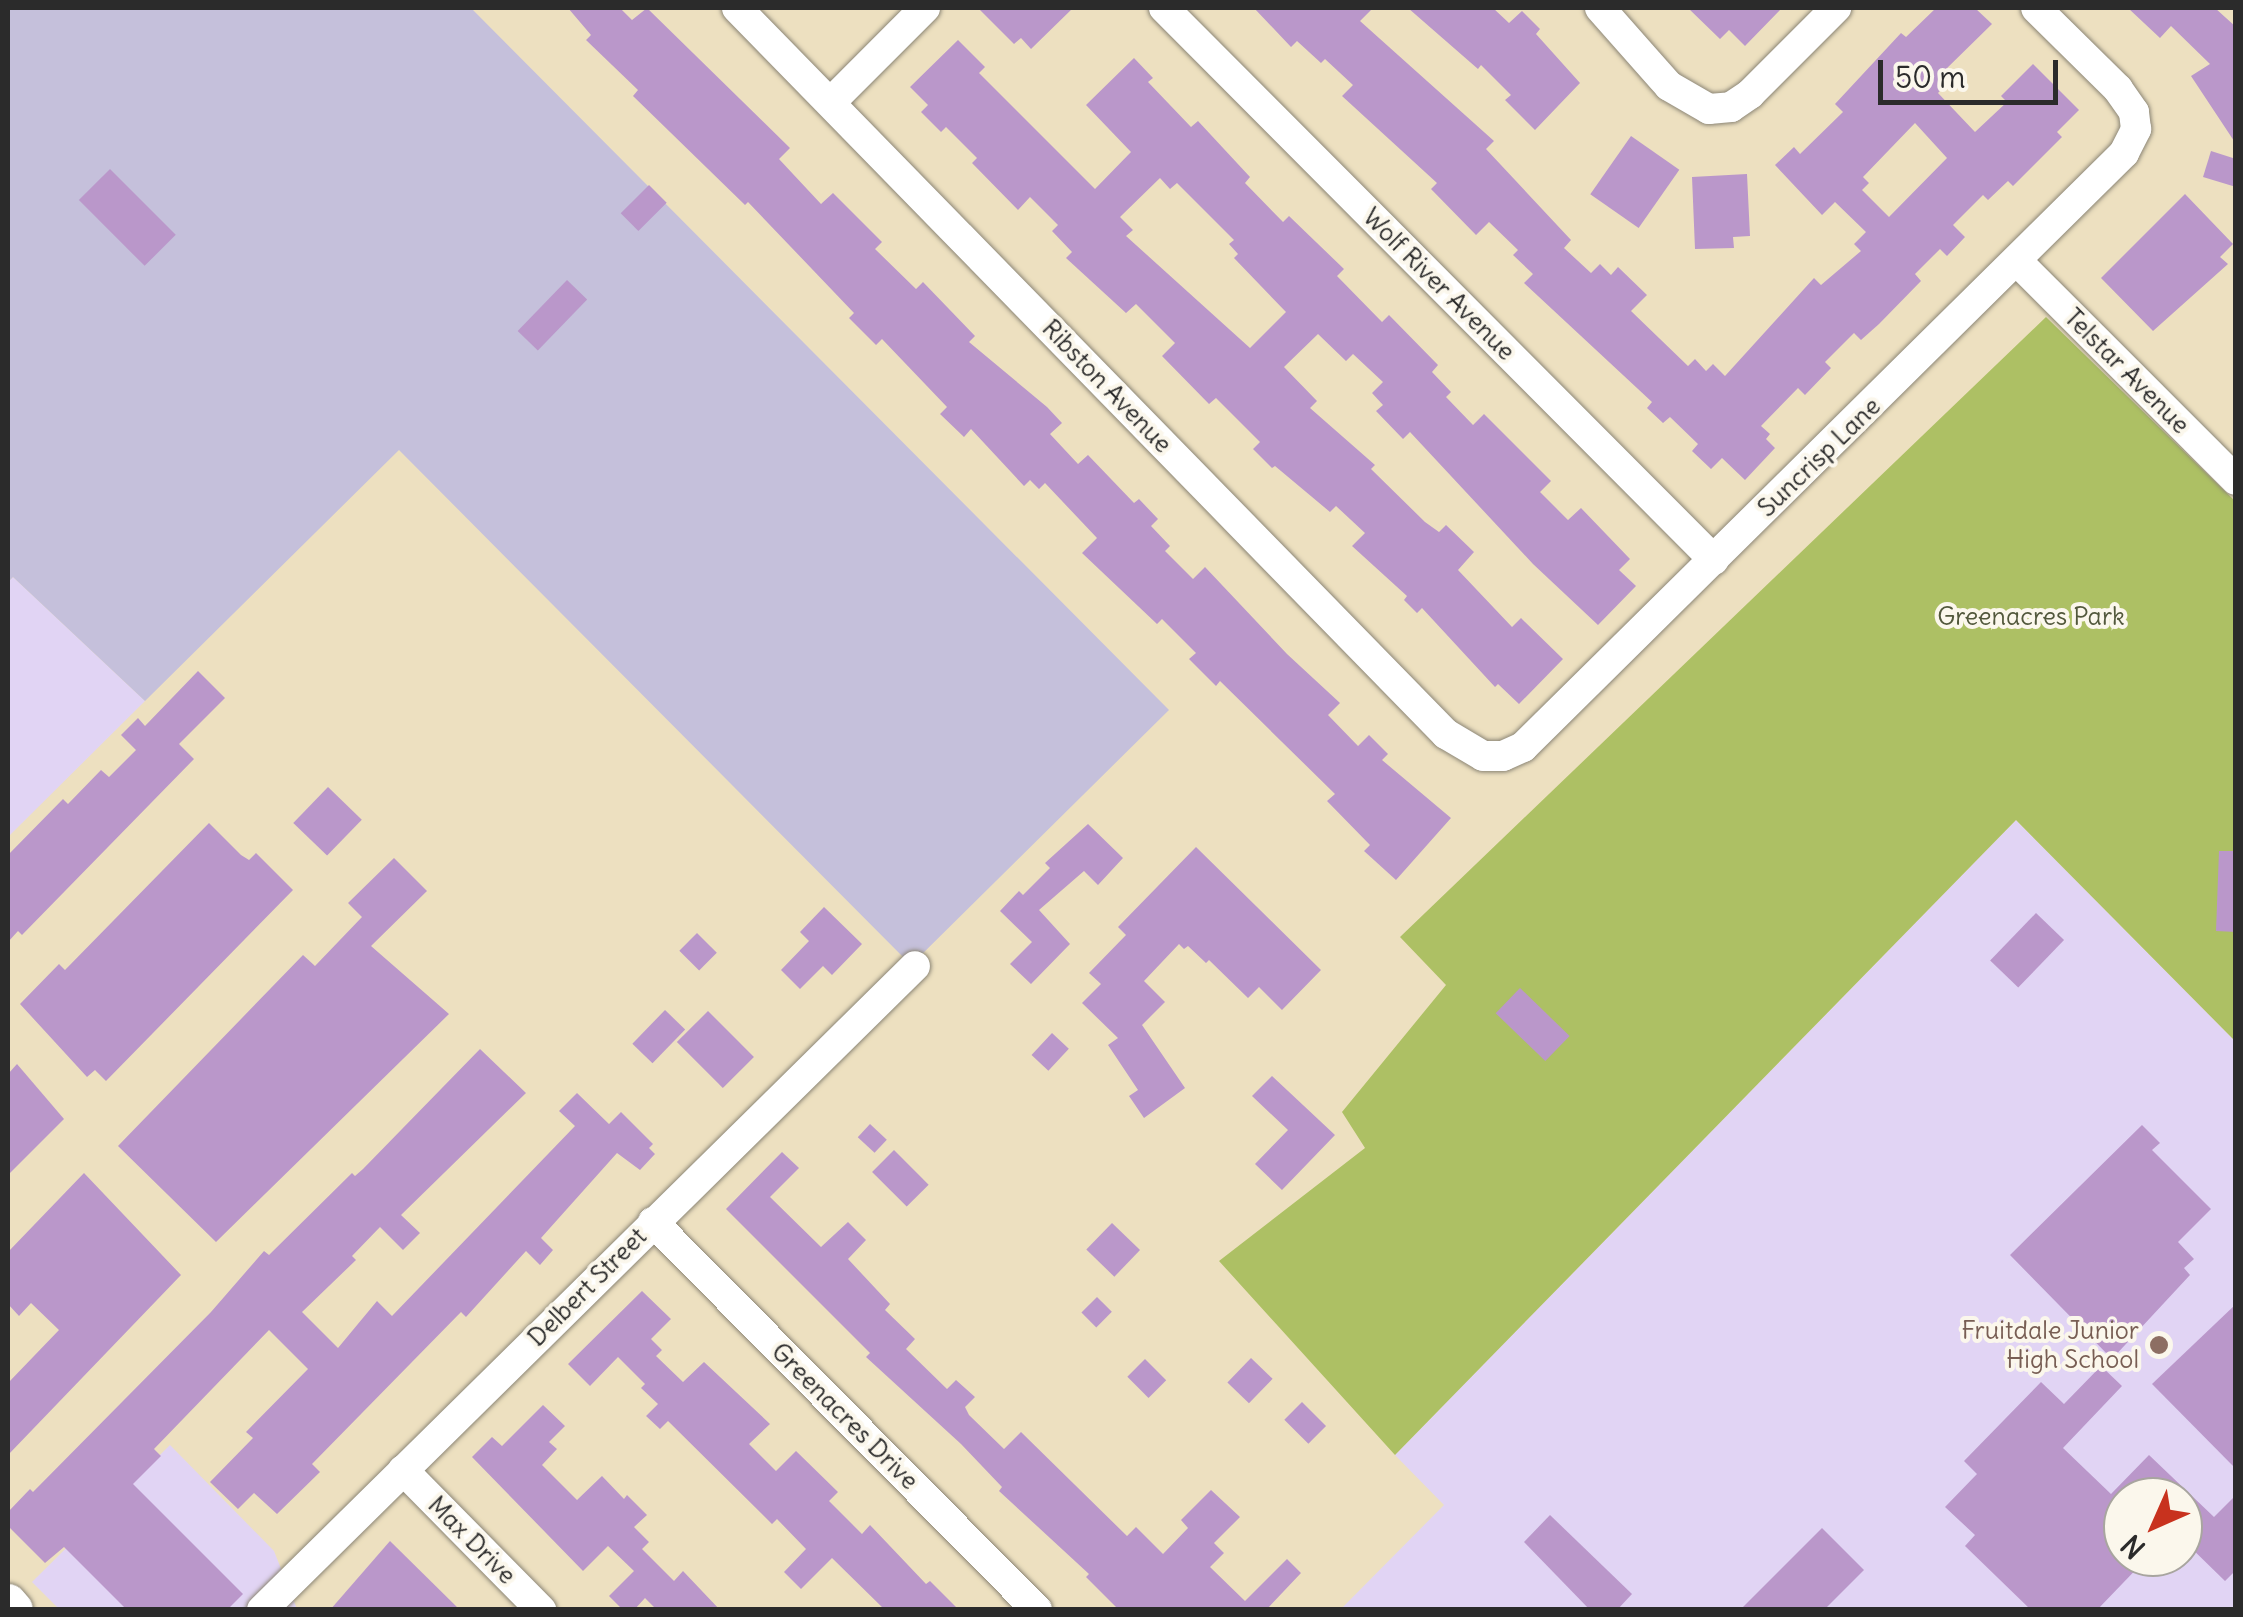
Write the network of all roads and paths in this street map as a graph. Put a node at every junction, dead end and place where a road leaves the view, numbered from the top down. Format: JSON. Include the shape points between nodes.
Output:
{"nodes":[{"id":1,"x":738,"y":8,"type":"edge"},
{"id":2,"x":926,"y":8,"type":"edge"},
{"id":3,"x":1164,"y":8,"type":"edge"},
{"id":4,"x":1600,"y":8,"type":"edge"},
{"id":5,"x":1836,"y":8,"type":"edge"},
{"id":6,"x":2036,"y":8,"type":"edge"},
{"id":7,"x":832,"y":102,"type":"junction"},
{"id":8,"x":2018,"y":262,"type":"junction"},
{"id":9,"x":2236,"y":480,"type":"edge"},
{"id":10,"x":1714,"y":560,"type":"junction"},
{"id":11,"x":1483,"y":756,"type":"joint"},
{"id":12,"x":916,"y":966,"type":"dead end"},
{"id":13,"x":652,"y":1222,"type":"junction"},
{"id":14,"x":403,"y":1470,"type":"junction"},
{"id":15,"x":8,"y":1602,"type":"edge"},
{"id":16,"x":14,"y":1610,"type":"edge"},
{"id":17,"x":262,"y":1610,"type":"edge"},
{"id":18,"x":542,"y":1610,"type":"edge"},
{"id":19,"x":1037,"y":1610,"type":"edge"}],
"edges":[{"from":1,"to":7,"type":"street","name":"Ribston Avenue"},
{"from":2,"to":7,"type":"street"},
{"from":3,"to":10,"type":"street","name":"Wolf River Avenue"},
{"from":4,"to":5,"type":"street","via":[[1669,86],[1709,109],[1731,107],[1750,94]]},
{"from":6,"to":8,"type":"street","name":"Suncrisp Lane","via":[[2118,89],[2134,112],[2136,129],[2106,174]]},
{"from":7,"to":11,"type":"street","name":"Ribston Avenue","via":[[1446,734]]},
{"from":8,"to":9,"type":"street","name":"Telstar Avenue"},
{"from":8,"to":10,"type":"street","name":"Suncrisp Lane"},
{"from":10,"to":11,"type":"street","name":"Suncrisp Lane","via":[[1523,747]]},
{"from":12,"to":13,"type":"street","name":"Delbert Street"},
{"from":13,"to":14,"type":"street","name":"Delbert Street"},
{"from":13,"to":19,"type":"street","name":"Greenacres Drive"},
{"from":14,"to":17,"type":"street","name":"Delbert Street"},
{"from":14,"to":18,"type":"street","name":"Max Drive"},
{"from":15,"to":16,"type":"main road"}]}
